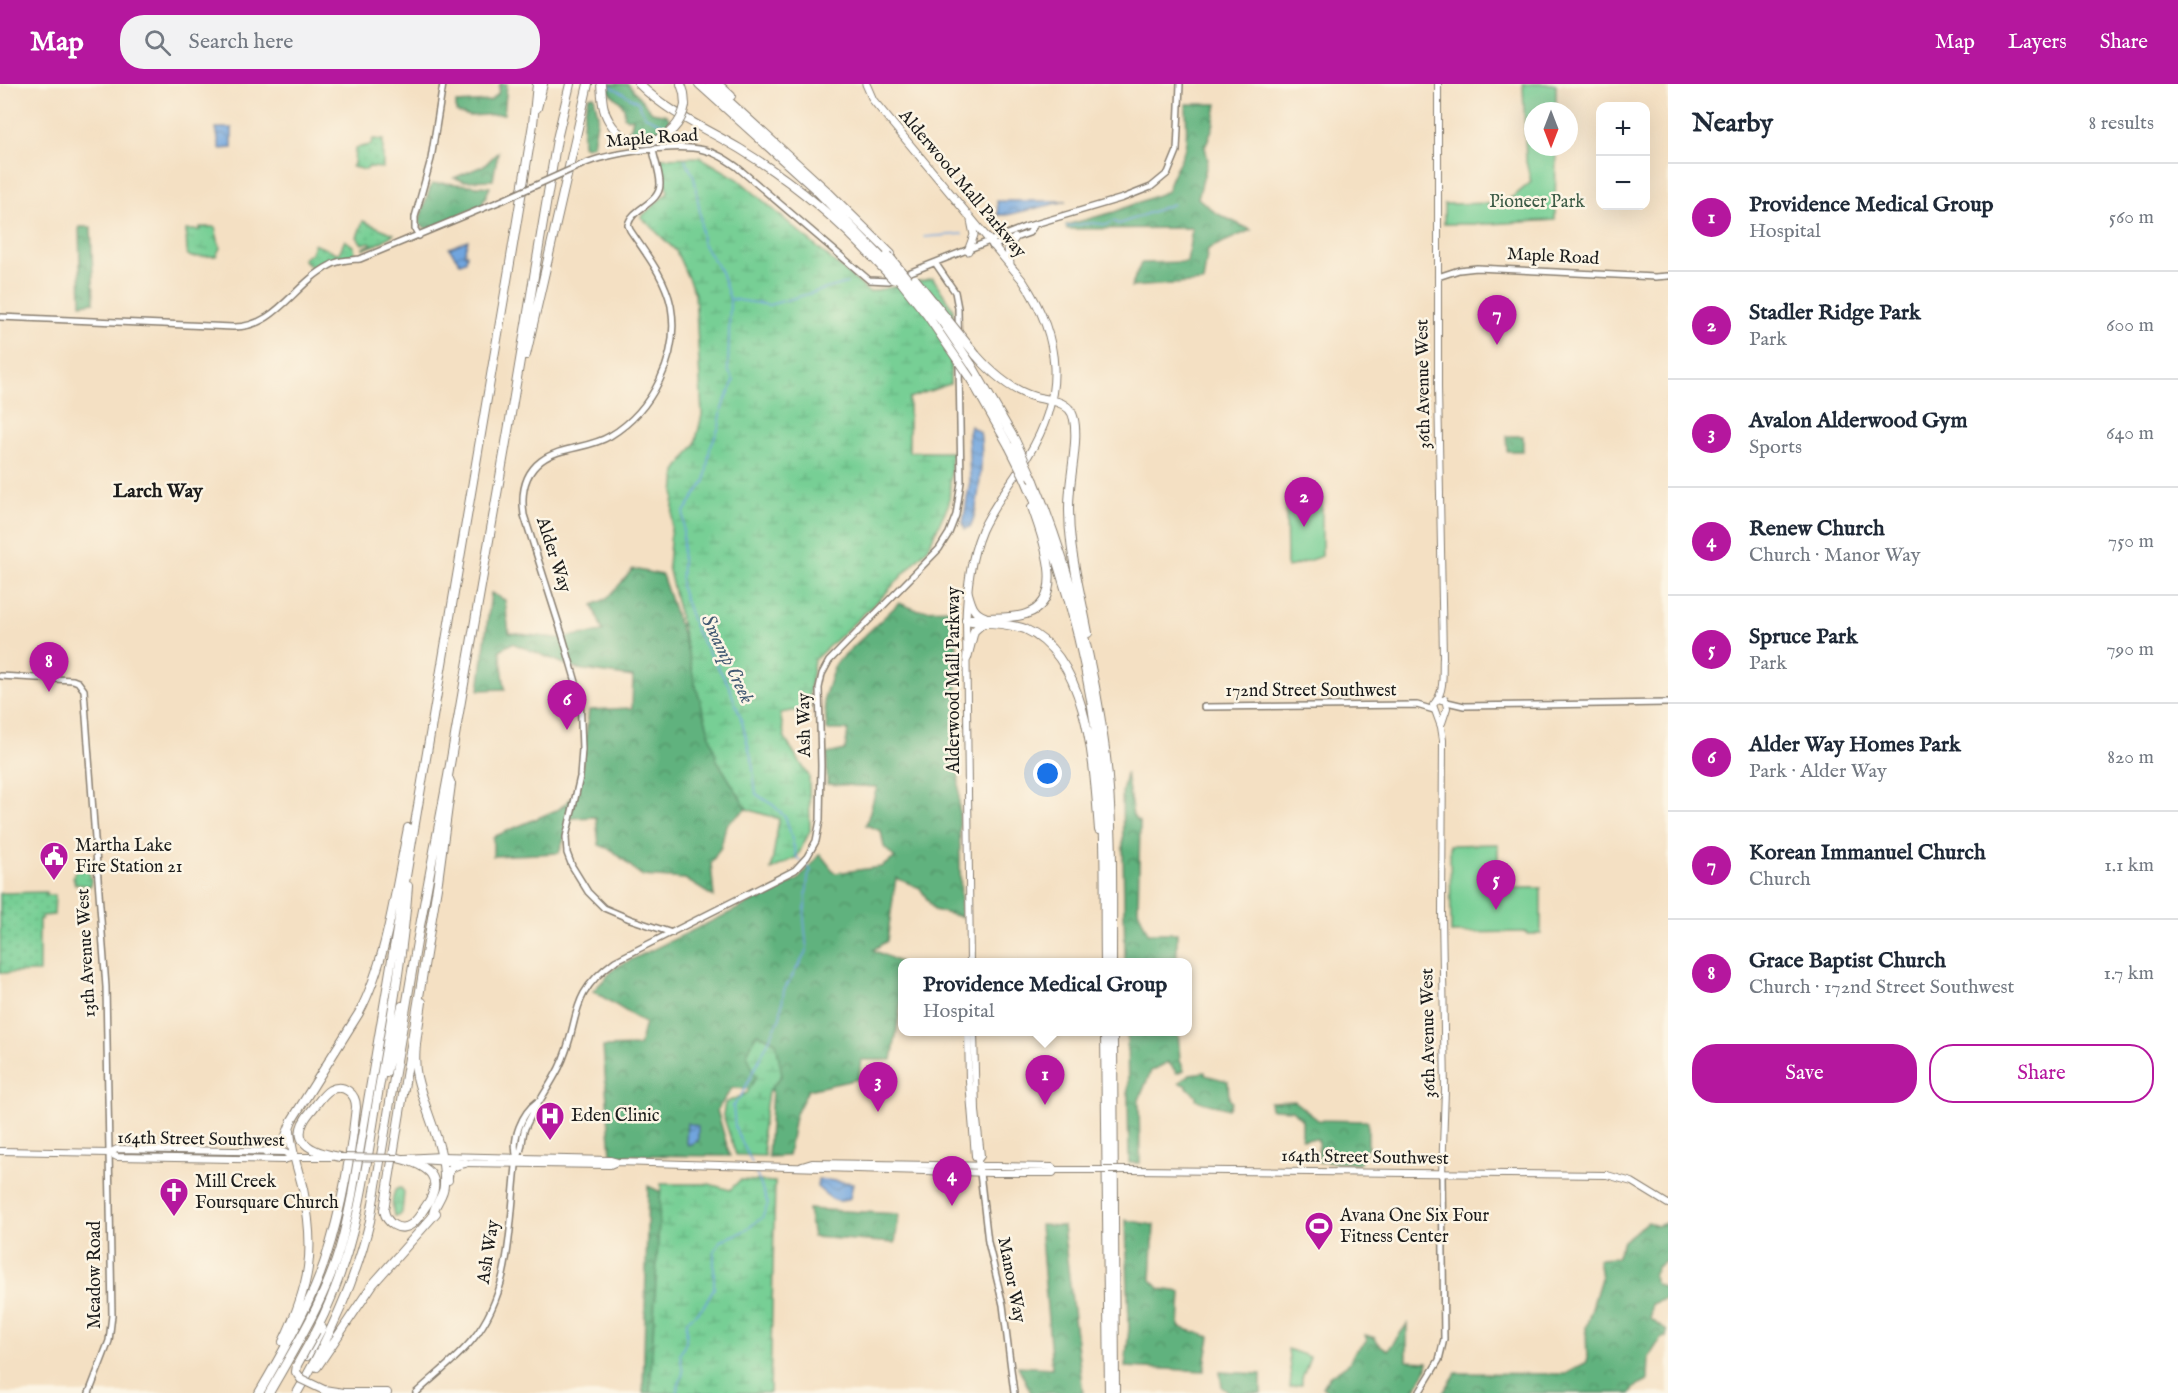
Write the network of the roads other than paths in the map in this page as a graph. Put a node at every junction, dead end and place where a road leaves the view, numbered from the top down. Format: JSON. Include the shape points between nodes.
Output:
{"nodes":[{"id":1,"x":443,"y":84,"type":"edge"},
{"id":2,"x":537,"y":84,"type":"edge"},
{"id":3,"x":543,"y":84,"type":"edge"},
{"id":4,"x":570,"y":84,"type":"edge"},
{"id":5,"x":588,"y":84,"type":"edge"},
{"id":6,"x":601,"y":84,"type":"edge"},
{"id":7,"x":639,"y":84,"type":"edge"},
{"id":8,"x":681,"y":84,"type":"edge"},
{"id":9,"x":699,"y":84,"type":"edge"},
{"id":10,"x":710,"y":84,"type":"edge"},
{"id":11,"x":718,"y":84,"type":"edge"},
{"id":12,"x":866,"y":84,"type":"edge"},
{"id":13,"x":1180,"y":84,"type":"edge"},
{"id":14,"x":1438,"y":84,"type":"edge"},
{"id":15,"x":533,"y":124,"type":"junction"},
{"id":16,"x":653,"y":150,"type":"junction"},
{"id":17,"x":802,"y":167,"type":"junction"},
{"id":18,"x":970,"y":218,"type":"junction"},
{"id":19,"x":1035,"y":225,"type":"junction"},
{"id":20,"x":419,"y":236,"type":"junction"},
{"id":21,"x":1015,"y":238,"type":"junction"},
{"id":22,"x":992,"y":244,"type":"junction"},
{"id":23,"x":968,"y":251,"type":"junction"},
{"id":24,"x":885,"y":258,"type":"junction"},
{"id":25,"x":936,"y":264,"type":"junction"},
{"id":26,"x":1010,"y":264,"type":"junction"},
{"id":27,"x":1668,"y":276,"type":"edge"},
{"id":28,"x":1438,"y":277,"type":"junction"},
{"id":29,"x":0,"y":317,"type":"edge"},
{"id":30,"x":1052,"y":401,"type":"junction"},
{"id":31,"x":512,"y":408,"type":"junction"},
{"id":32,"x":1012,"y":443,"type":"junction"},
{"id":33,"x":1030,"y":494,"type":"junction"},
{"id":34,"x":967,"y":590,"type":"junction"},
{"id":35,"x":966,"y":620,"type":"junction"},
{"id":36,"x":986,"y":620,"type":"junction"},
{"id":37,"x":967,"y":658,"type":"junction"},
{"id":38,"x":0,"y":676,"type":"edge"},
{"id":39,"x":1442,"y":684,"type":"junction"},
{"id":40,"x":1436,"y":701,"type":"junction"},
{"id":41,"x":1446,"y":702,"type":"junction"},
{"id":42,"x":1668,"y":703,"type":"edge"},
{"id":43,"x":1417,"y":705,"type":"junction"},
{"id":44,"x":1464,"y":706,"type":"junction"},
{"id":45,"x":1204,"y":707,"type":"dead end"},
{"id":46,"x":1098,"y":708,"type":"junction"},
{"id":47,"x":1435,"y":711,"type":"junction"},
{"id":48,"x":1445,"y":711,"type":"junction"},
{"id":49,"x":1441,"y":726,"type":"junction"},
{"id":50,"x":429,"y":739,"type":"junction"},
{"id":51,"x":448,"y":776,"type":"junction"},
{"id":52,"x":412,"y":836,"type":"junction"},
{"id":53,"x":1104,"y":883,"type":"junction"},
{"id":54,"x":433,"y":912,"type":"junction"},
{"id":55,"x":672,"y":933,"type":"junction"},
{"id":56,"x":417,"y":942,"type":"junction"},
{"id":57,"x":970,"y":958,"type":"edge"},
{"id":58,"x":1105,"y":958,"type":"edge"},
{"id":59,"x":1112,"y":958,"type":"edge"},
{"id":60,"x":968,"y":1036,"type":"edge"},
{"id":61,"x":974,"y":1036,"type":"edge"},
{"id":62,"x":1105,"y":1036,"type":"edge"},
{"id":63,"x":1113,"y":1036,"type":"edge"},
{"id":64,"x":291,"y":1120,"type":"junction"},
{"id":65,"x":0,"y":1150,"type":"edge"},
{"id":66,"x":266,"y":1152,"type":"junction"},
{"id":67,"x":109,"y":1153,"type":"junction"},
{"id":68,"x":294,"y":1157,"type":"junction"},
{"id":69,"x":340,"y":1157,"type":"junction"},
{"id":70,"x":398,"y":1158,"type":"junction"},
{"id":71,"x":441,"y":1159,"type":"junction"},
{"id":72,"x":516,"y":1161,"type":"junction"},
{"id":73,"x":465,"y":1163,"type":"junction"},
{"id":74,"x":979,"y":1166,"type":"junction"},
{"id":75,"x":1113,"y":1170,"type":"junction"},
{"id":76,"x":1443,"y":1174,"type":"junction"},
{"id":77,"x":1668,"y":1204,"type":"edge"},
{"id":78,"x":433,"y":1215,"type":"junction"},
{"id":79,"x":305,"y":1381,"type":"junction"},
{"id":80,"x":89,"y":1393,"type":"edge"},
{"id":81,"x":258,"y":1393,"type":"edge"},
{"id":82,"x":269,"y":1393,"type":"edge"},
{"id":83,"x":298,"y":1393,"type":"edge"},
{"id":84,"x":387,"y":1393,"type":"edge"},
{"id":85,"x":416,"y":1393,"type":"edge"},
{"id":86,"x":1014,"y":1393,"type":"edge"},
{"id":87,"x":1109,"y":1393,"type":"edge"},
{"id":88,"x":1115,"y":1393,"type":"edge"},
{"id":89,"x":1419,"y":1393,"type":"edge"}],
"edges":[{"from":1,"to":20,"type":"street","via":[[435,142],[415,217]]},
{"from":2,"to":15,"type":"highway"},
{"from":3,"to":15,"type":"highway"},
{"from":4,"to":31,"type":"highway","via":[[555,150]]},
{"from":5,"to":31,"type":"highway"},
{"from":6,"to":8,"type":"highway","bridge":true,"via":[[608,120],[623,136],[637,141],[655,140],[671,132],[682,118],[685,105]]},
{"from":7,"to":24,"type":"highway","via":[[795,186]]},
{"from":9,"to":24,"type":"highway"},
{"from":10,"to":17,"type":"highway"},
{"from":11,"to":17,"type":"highway"},
{"from":12,"to":18,"type":"main road","name":"Alderwood Mall Parkway","via":[[873,100]]},
{"from":13,"to":19,"type":"street","via":[[1177,151],[1160,181],[1141,192]]},
{"from":14,"to":28,"type":"main road","name":"36th Avenue West"},
{"from":15,"to":50,"type":"highway"},
{"from":16,"to":20,"type":"street","name":"Maple Road","bridge":true,"via":[[604,156]]},
{"from":16,"to":25,"type":"street","name":"Maple Road","via":[[698,149],[716,154],[870,280],[888,281]]},
{"from":16,"to":55,"type":"street","name":"Alder Way","via":[[659,191],[628,225],[658,271],[670,306],[672,334],[661,376],[652,396],[624,428],[608,438],[557,452],[541,462],[525,483],[522,500],[580,696],[580,777],[566,837],[567,853],[588,892],[604,908]]},
{"from":17,"to":24,"type":"highway","via":[[869,232]]},
{"from":18,"to":22,"type":"main road","name":"Alderwood Mall Parkway"},
{"from":18,"to":23,"type":"main road","via":[[974,235]]},
{"from":19,"to":21,"type":"street","via":[[1029,233]]},
{"from":19,"to":22,"type":"street"},
{"from":20,"to":29,"type":"street","name":"Maple Road","via":[[360,259],[330,265],[271,315],[241,327]]},
{"from":21,"to":22,"type":"street"},
{"from":21,"to":26,"type":"main road","via":[[1008,248]]},
{"from":22,"to":23,"type":"street","name":"Maple Road"},
{"from":22,"to":26,"type":"main road","name":"Alderwood Mall Parkway"},
{"from":23,"to":25,"type":"street","name":"Maple Road"},
{"from":24,"to":30,"type":"highway","bridge":true,"via":[[926,291],[976,355],[997,375],[1020,391]]},
{"from":24,"to":32,"type":"highway","bridge":true},
{"from":24,"to":32,"type":"highway","bridge":true,"via":[[943,323],[971,364]]},
{"from":25,"to":55,"type":"street","name":"Ash Way","via":[[955,292],[958,308],[961,482],[949,533],[933,556],[829,661],[822,674],[820,820],[816,841],[803,863]]},
{"from":26,"to":30,"type":"main road","name":"Alderwood Mall Parkway","via":[[1035,298],[1047,324],[1054,362]]},
{"from":27,"to":28,"type":"street","name":"Maple Road","via":[[1476,268]]},
{"from":28,"to":39,"type":"main road","name":"36th Avenue West"},
{"from":30,"to":34,"type":"main road","name":"Alderwood Mall Parkway","via":[[1038,440],[983,529]]},
{"from":30,"to":46,"type":"highway","via":[[1065,405],[1074,417],[1069,532],[1101,702]]},
{"from":31,"to":51,"type":"highway"},
{"from":32,"to":33,"type":"highway","bridge":true},
{"from":32,"to":46,"type":"highway","bridge":true,"via":[[1034,482],[1061,552]]},
{"from":33,"to":36,"type":"highway","via":[[1049,568],[1049,592],[1039,607],[1025,615]]},
{"from":33,"to":53,"type":"highway","via":[[1056,559],[1087,677],[1102,792]]},
{"from":34,"to":35,"type":"main road","name":"Alderwood Mall Parkway"},
{"from":34,"to":36,"type":"highway","via":[[975,612]]},
{"from":35,"to":36,"type":"highway"},
{"from":35,"to":37,"type":"main road","name":"Alderwood Mall Parkway"},
{"from":36,"to":37,"type":"highway","via":[[974,631]]},
{"from":36,"to":53,"type":"highway","via":[[1036,635],[1055,651],[1071,676],[1093,765]]},
{"from":37,"to":57,"type":"main road","name":"Alderwood Mall Parkway"},
{"from":38,"to":67,"type":"street","name":"13th Avenue West","via":[[73,680],[84,690],[106,984]]},
{"from":39,"to":40,"type":"main road","name":"36th Avenue West"},
{"from":39,"to":41,"type":"main road","name":"36th Avenue West"},
{"from":40,"to":41,"type":"main road"},
{"from":40,"to":43,"type":"street","name":"172nd Street Southwest"},
{"from":40,"to":47,"type":"main road"},
{"from":41,"to":44,"type":"street"},
{"from":41,"to":48,"type":"main road"},
{"from":42,"to":44,"type":"street"},
{"from":43,"to":45,"type":"street","name":"172nd Street Southwest"},
{"from":43,"to":47,"type":"street","name":"172nd Street Southwest"},
{"from":44,"to":48,"type":"street"},
{"from":46,"to":59,"type":"highway","via":[[1109,793]]},
{"from":47,"to":48,"type":"main road"},
{"from":47,"to":49,"type":"main road","name":"36th Avenue West"},
{"from":48,"to":49,"type":"main road","name":"36th Avenue West"},
{"from":49,"to":76,"type":"main road","name":"36th Avenue West"},
{"from":50,"to":52,"type":"highway"},
{"from":50,"to":64,"type":"highway","via":[[373,983],[359,1013]]},
{"from":51,"to":54,"type":"highway","via":[[451,784]]},
{"from":51,"to":56,"type":"highway"},
{"from":52,"to":79,"type":"highway","bridge":true,"via":[[406,914],[359,1210],[339,1281],[296,1368],[297,1375]]},
{"from":52,"to":82,"type":"highway","via":[[342,1242],[323,1293]]},
{"from":53,"to":58,"type":"highway"},
{"from":54,"to":70,"type":"highway","via":[[384,1210],[388,1221],[402,1227],[416,1220],[432,1199],[435,1186],[428,1170]]},
{"from":54,"to":71,"type":"highway","via":[[416,1069]]},
{"from":55,"to":72,"type":"street","name":"Ash Way","via":[[615,961],[590,982],[578,1004],[560,1066],[524,1130],[522,1150]]},
{"from":56,"to":79,"type":"highway","bridge":true,"via":[[386,1075],[356,1241],[336,1296],[300,1372]]},
{"from":56,"to":83,"type":"highway","via":[[366,1240],[341,1309]]},
{"from":60,"to":74,"type":"main road","via":[[972,1122]]},
{"from":61,"to":74,"type":"main road"},
{"from":62,"to":87,"type":"highway"},
{"from":63,"to":75,"type":"highway"},
{"from":64,"to":66,"type":"highway","via":[[284,1141]]},
{"from":64,"to":68,"type":"highway"},
{"from":65,"to":67,"type":"main road","name":"164th Street Southwest"},
{"from":66,"to":67,"type":"main road","name":"164th Street Southwest","via":[[117,1149]]},
{"from":66,"to":68,"type":"main road","name":"164th Street Southwest","via":[[284,1152]]},
{"from":67,"to":68,"type":"main road","name":"164th Street Southwest","via":[[117,1157]]},
{"from":67,"to":80,"type":"street","name":"Meadow Road","via":[[112,1324]]},
{"from":68,"to":69,"type":"main road","name":"164th Street Southwest"},
{"from":68,"to":81,"type":"highway","via":[[308,1218],[309,1267],[295,1315]]},
{"from":69,"to":70,"type":"main road","name":"164th Street Southwest","bridge":true},
{"from":69,"to":81,"type":"highway","via":[[312,1150],[303,1142],[300,1131],[304,1119],[325,1094],[338,1088],[352,1094],[356,1107],[330,1243],[298,1323]]},
{"from":70,"to":71,"type":"main road","name":"164th Street Southwest"},
{"from":71,"to":72,"type":"main road","name":"164th Street Southwest"},
{"from":71,"to":73,"type":"main road","name":"164th Street Southwest"},
{"from":71,"to":78,"type":"highway","via":[[443,1192]]},
{"from":72,"to":73,"type":"main road","name":"164th Street Southwest"},
{"from":72,"to":74,"type":"main road","name":"164th Street Southwest","via":[[610,1160],[812,1168]]},
{"from":72,"to":85,"type":"street","name":"Ash Way","via":[[503,1278],[491,1311],[473,1339]]},
{"from":73,"to":78,"type":"highway","via":[[450,1169],[447,1194]]},
{"from":74,"to":75,"type":"main road","name":"164th Street Southwest","bridge":true,"via":[[1053,1173]]},
{"from":74,"to":86,"type":"street","name":"Manor Way"},
{"from":75,"to":76,"type":"main road","name":"164th Street Southwest","bridge":true},
{"from":75,"to":88,"type":"highway"},
{"from":76,"to":77,"type":"main road","name":"164th Street Southwest","via":[[1607,1176],[1632,1182]]},
{"from":76,"to":89,"type":"street","name":"36th Avenue West","via":[[1444,1339],[1439,1360]]},
{"from":78,"to":83,"type":"highway","via":[[365,1294]]},
{"from":79,"to":84,"type":"highway","bridge":true,"via":[[343,1393]]}]}
